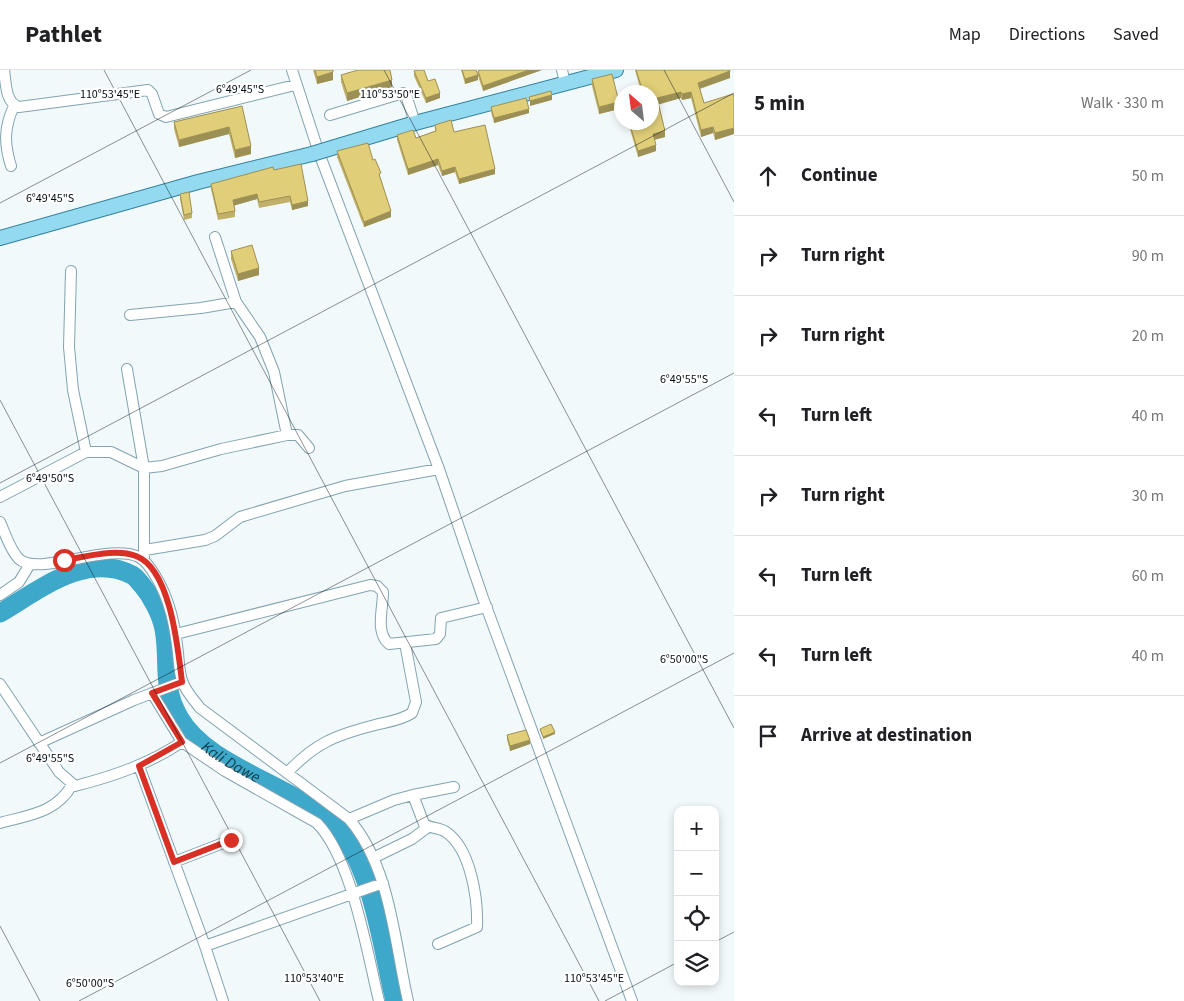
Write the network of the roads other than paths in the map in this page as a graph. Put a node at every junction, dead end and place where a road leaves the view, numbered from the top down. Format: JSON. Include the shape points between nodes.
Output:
{"nodes":[{"id":1,"x":4,"y":70,"type":"edge"},
{"id":2,"x":292,"y":70,"type":"edge"},
{"id":3,"x":616,"y":70,"type":"edge"},
{"id":4,"x":564,"y":77,"type":"edge"},
{"id":5,"x":295,"y":84,"type":"junction"},
{"id":6,"x":14,"y":106,"type":"junction"},
{"id":7,"x":330,"y":115,"type":"dead end"},
{"id":8,"x":414,"y":124,"type":"junction"},
{"id":9,"x":11,"y":166,"type":"dead end"},
{"id":10,"x":215,"y":237,"type":"dead end"},
{"id":11,"x":0,"y":238,"type":"edge"},
{"id":12,"x":71,"y":271,"type":"dead end"},
{"id":13,"x":236,"y":302,"type":"junction"},
{"id":14,"x":130,"y":316,"type":"dead end"},
{"id":15,"x":127,"y":369,"type":"dead end"},
{"id":16,"x":287,"y":435,"type":"junction"},
{"id":17,"x":309,"y":448,"type":"dead end"},
{"id":18,"x":86,"y":452,"type":"junction"},
{"id":19,"x":144,"y":468,"type":"junction"},
{"id":20,"x":439,"y":469,"type":"junction"},
{"id":21,"x":0,"y":496,"type":"edge"},
{"id":22,"x":0,"y":522,"type":"edge"},
{"id":23,"x":144,"y":555,"type":"junction"},
{"id":24,"x":30,"y":564,"type":"junction"},
{"id":25,"x":0,"y":594,"type":"edge"},
{"id":26,"x":487,"y":607,"type":"junction"},
{"id":27,"x":176,"y":634,"type":"junction"},
{"id":28,"x":406,"y":643,"type":"junction"},
{"id":29,"x":0,"y":684,"type":"edge"},
{"id":30,"x":177,"y":684,"type":"junction"},
{"id":31,"x":157,"y":692,"type":"junction"},
{"id":32,"x":182,"y":742,"type":"junction"},
{"id":33,"x":39,"y":743,"type":"junction"},
{"id":34,"x":139,"y":766,"type":"junction"},
{"id":35,"x":287,"y":773,"type":"junction"},
{"id":36,"x":72,"y":785,"type":"junction"},
{"id":37,"x":454,"y":787,"type":"dead end"},
{"id":38,"x":413,"y":795,"type":"junction"},
{"id":39,"x":349,"y":819,"type":"junction"},
{"id":40,"x":0,"y":823,"type":"edge"},
{"id":41,"x":428,"y":827,"type":"junction"},
{"id":42,"x":231,"y":840,"type":"dead end"},
{"id":43,"x":373,"y":858,"type":"junction"},
{"id":44,"x":174,"y":862,"type":"junction"},
{"id":45,"x":379,"y":885,"type":"junction"},
{"id":46,"x":353,"y":894,"type":"junction"},
{"id":47,"x":438,"y":944,"type":"dead end"},
{"id":48,"x":205,"y":946,"type":"junction"},
{"id":49,"x":223,"y":1001,"type":"edge"},
{"id":50,"x":379,"y":1001,"type":"edge"},
{"id":51,"x":408,"y":1001,"type":"edge"},
{"id":52,"x":632,"y":1001,"type":"edge"}],
"edges":[{"from":1,"to":6,"type":"street","via":[[9,98]]},
{"from":2,"to":5,"type":"street"},
{"from":3,"to":4,"type":"main road"},
{"from":4,"to":8,"type":"main road"},
{"from":5,"to":6,"type":"street","via":[[166,117],[159,114],[148,90]]},
{"from":5,"to":20,"type":"street"},
{"from":6,"to":9,"type":"street","via":[[5,132]]},
{"from":7,"to":8,"type":"street","via":[[403,93]]},
{"from":8,"to":11,"type":"main road","bridge":true},
{"from":10,"to":13,"type":"street"},
{"from":12,"to":18,"type":"street","via":[[69,347],[73,390]]},
{"from":13,"to":14,"type":"street"},
{"from":13,"to":16,"type":"street","via":[[260,337],[271,363]]},
{"from":15,"to":19,"type":"street"},
{"from":16,"to":17,"type":"street","via":[[298,435]]},
{"from":16,"to":19,"type":"street"},
{"from":18,"to":19,"type":"street","via":[[111,452]]},
{"from":18,"to":21,"type":"street"},
{"from":19,"to":23,"type":"street"},
{"from":20,"to":23,"type":"street","via":[[344,486],[240,517],[206,540]]},
{"from":20,"to":26,"type":"street"},
{"from":22,"to":24,"type":"street","via":[[14,552],[19,559]]},
{"from":23,"to":24,"type":"street","via":[[102,554]]},
{"from":23,"to":27,"type":"street","via":[[166,593]]},
{"from":24,"to":25,"type":"street","via":[[19,582]]},
{"from":26,"to":28,"type":"street","via":[[441,618],[438,638]]},
{"from":26,"to":52,"type":"street"},
{"from":27,"to":28,"type":"street","via":[[377,586],[382,592],[380,632],[383,639],[389,644]]},
{"from":27,"to":30,"type":"street"},
{"from":28,"to":35,"type":"street","via":[[416,702],[412,713],[337,736],[310,750]]},
{"from":29,"to":33,"type":"street"},
{"from":30,"to":31,"type":"street"},
{"from":30,"to":35,"type":"street","via":[[200,708]]},
{"from":31,"to":32,"type":"street"},
{"from":31,"to":33,"type":"street"},
{"from":32,"to":34,"type":"street"},
{"from":32,"to":46,"type":"street","via":[[317,823],[331,840]]},
{"from":33,"to":36,"type":"street"},
{"from":34,"to":36,"type":"street","via":[[113,776]]},
{"from":34,"to":44,"type":"street"},
{"from":35,"to":39,"type":"street"},
{"from":36,"to":40,"type":"street","via":[[56,804]]},
{"from":37,"to":38,"type":"street"},
{"from":38,"to":39,"type":"street"},
{"from":38,"to":41,"type":"street","via":[[420,818]]},
{"from":39,"to":43,"type":"street","via":[[362,835]]},
{"from":41,"to":43,"type":"street","via":[[412,839]]},
{"from":41,"to":47,"type":"street","via":[[447,833],[465,858],[470,869],[477,916],[476,929]]},
{"from":42,"to":44,"type":"street"},
{"from":43,"to":45,"type":"street"},
{"from":44,"to":48,"type":"street"},
{"from":45,"to":46,"type":"street"},
{"from":45,"to":51,"type":"street"},
{"from":46,"to":48,"type":"street"},
{"from":46,"to":50,"type":"street"},
{"from":48,"to":49,"type":"street"}]}
